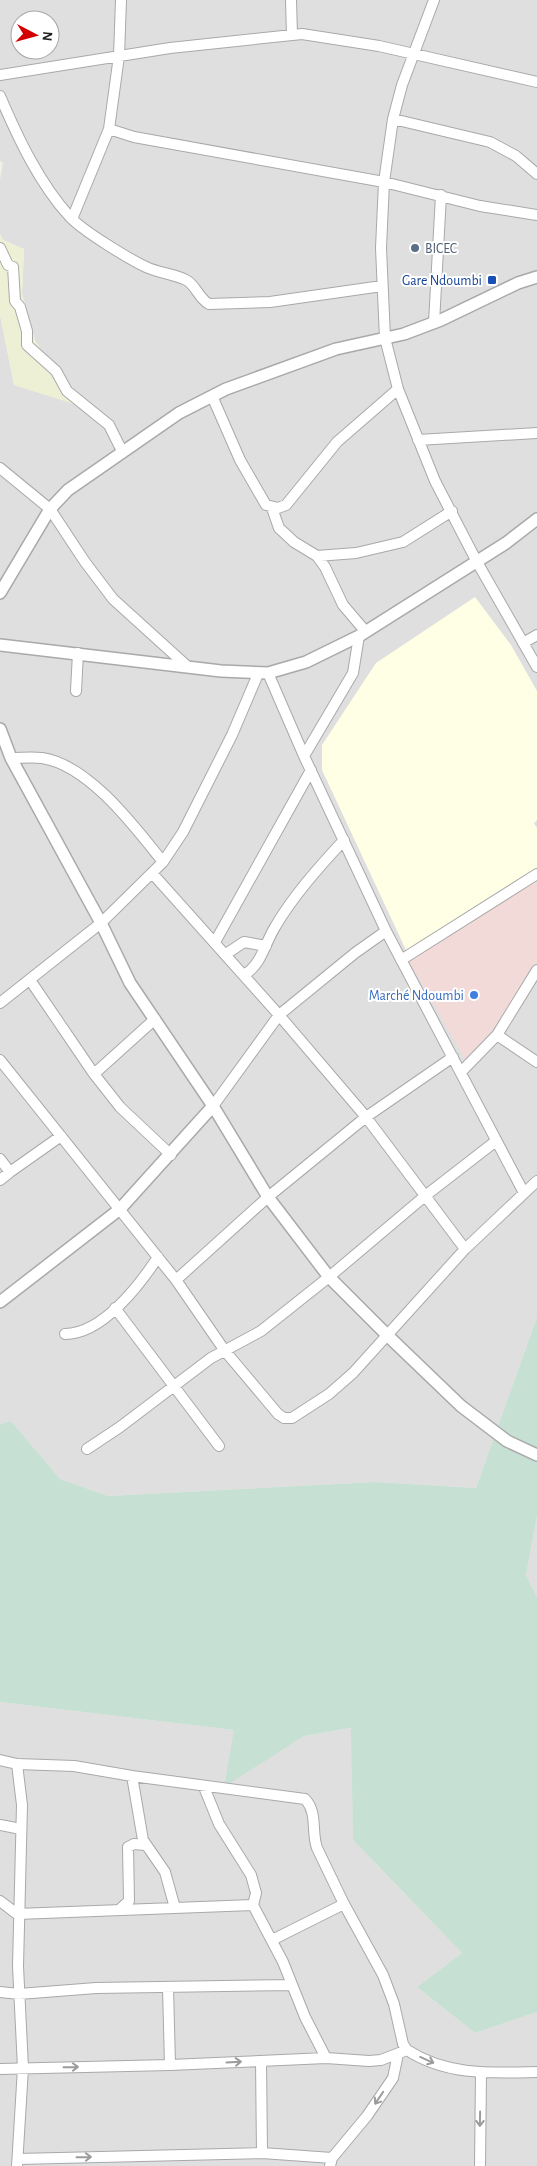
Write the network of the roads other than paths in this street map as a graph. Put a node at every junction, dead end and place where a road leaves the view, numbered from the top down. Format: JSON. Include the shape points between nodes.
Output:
{"nodes":[{"id":1,"x":121,"y":0,"type":"edge"},
{"id":2,"x":291,"y":0,"type":"edge"},
{"id":3,"x":434,"y":0,"type":"edge"},
{"id":4,"x":292,"y":35,"type":"junction"},
{"id":5,"x":413,"y":54,"type":"junction"},
{"id":6,"x":119,"y":56,"type":"junction"},
{"id":7,"x":0,"y":75,"type":"edge"},
{"id":8,"x":537,"y":82,"type":"edge"},
{"id":9,"x":0,"y":96,"type":"edge"},
{"id":10,"x":394,"y":119,"type":"junction"},
{"id":11,"x":109,"y":129,"type":"junction"},
{"id":12,"x":537,"y":174,"type":"edge"},
{"id":13,"x":384,"y":182,"type":"junction"},
{"id":14,"x":441,"y":195,"type":"junction"},
{"id":15,"x":537,"y":215,"type":"edge"},
{"id":16,"x":72,"y":219,"type":"junction"},
{"id":17,"x":0,"y":248,"type":"edge"},
{"id":18,"x":537,"y":277,"type":"edge"},
{"id":19,"x":382,"y":286,"type":"junction"},
{"id":20,"x":434,"y":323,"type":"junction"},
{"id":21,"x":385,"y":338,"type":"junction"},
{"id":22,"x":398,"y":389,"type":"junction"},
{"id":23,"x":212,"y":396,"type":"junction"},
{"id":24,"x":537,"y":433,"type":"edge"},
{"id":25,"x":418,"y":440,"type":"junction"},
{"id":26,"x":122,"y":451,"type":"junction"},
{"id":27,"x":0,"y":468,"type":"edge"},
{"id":28,"x":272,"y":508,"type":"junction"},
{"id":29,"x":50,"y":509,"type":"junction"},
{"id":30,"x":452,"y":511,"type":"junction"},
{"id":31,"x":537,"y":519,"type":"edge"},
{"id":32,"x":317,"y":556,"type":"junction"},
{"id":33,"x":477,"y":562,"type":"junction"},
{"id":34,"x":0,"y":593,"type":"edge"},
{"id":35,"x":362,"y":634,"type":"junction"},
{"id":36,"x":537,"y":636,"type":"edge"},
{"id":37,"x":523,"y":643,"type":"junction"},
{"id":38,"x":0,"y":645,"type":"edge"},
{"id":39,"x":78,"y":653,"type":"junction"},
{"id":40,"x":188,"y":667,"type":"junction"},
{"id":41,"x":537,"y":667,"type":"edge"},
{"id":42,"x":263,"y":673,"type":"junction"},
{"id":43,"x":76,"y":691,"type":"dead end"},
{"id":44,"x":0,"y":729,"type":"edge"},
{"id":45,"x":304,"y":756,"type":"junction"},
{"id":46,"x":11,"y":758,"type":"junction"},
{"id":47,"x":310,"y":770,"type":"junction"},
{"id":48,"x":344,"y":840,"type":"junction"},
{"id":49,"x":163,"y":862,"type":"junction"},
{"id":50,"x":152,"y":873,"type":"junction"},
{"id":51,"x":537,"y":874,"type":"edge"},
{"id":52,"x":101,"y":923,"type":"junction"},
{"id":53,"x":386,"y":931,"type":"junction"},
{"id":54,"x":215,"y":942,"type":"junction"},
{"id":55,"x":266,"y":946,"type":"junction"},
{"id":56,"x":226,"y":954,"type":"junction"},
{"id":57,"x":401,"y":960,"type":"junction"},
{"id":58,"x":537,"y":970,"type":"edge"},
{"id":59,"x":244,"y":975,"type":"junction"},
{"id":60,"x":30,"y":980,"type":"junction"},
{"id":61,"x":0,"y":1003,"type":"edge"},
{"id":62,"x":279,"y":1015,"type":"junction"},
{"id":63,"x":155,"y":1020,"type":"junction"},
{"id":64,"x":497,"y":1035,"type":"junction"},
{"id":65,"x":453,"y":1057,"type":"junction"},
{"id":66,"x":0,"y":1060,"type":"edge"},
{"id":67,"x":537,"y":1062,"type":"edge"},
{"id":68,"x":461,"y":1072,"type":"junction"},
{"id":69,"x":94,"y":1074,"type":"junction"},
{"id":70,"x":213,"y":1106,"type":"junction"},
{"id":71,"x":366,"y":1117,"type":"junction"},
{"id":72,"x":61,"y":1136,"type":"junction"},
{"id":73,"x":496,"y":1141,"type":"junction"},
{"id":74,"x":171,"y":1155,"type":"junction"},
{"id":75,"x":0,"y":1159,"type":"edge"},
{"id":76,"x":10,"y":1172,"type":"junction"},
{"id":77,"x":0,"y":1180,"type":"edge"},
{"id":78,"x":537,"y":1181,"type":"edge"},
{"id":79,"x":524,"y":1193,"type":"junction"},
{"id":80,"x":424,"y":1196,"type":"junction"},
{"id":81,"x":268,"y":1197,"type":"junction"},
{"id":82,"x":120,"y":1209,"type":"junction"},
{"id":83,"x":465,"y":1249,"type":"junction"},
{"id":84,"x":158,"y":1257,"type":"junction"},
{"id":85,"x":330,"y":1277,"type":"junction"},
{"id":86,"x":176,"y":1280,"type":"junction"},
{"id":87,"x":0,"y":1302,"type":"edge"},
{"id":88,"x":115,"y":1308,"type":"junction"},
{"id":89,"x":65,"y":1334,"type":"dead end"},
{"id":90,"x":387,"y":1335,"type":"junction"},
{"id":91,"x":225,"y":1350,"type":"junction"},
{"id":92,"x":174,"y":1385,"type":"junction"},
{"id":93,"x":219,"y":1446,"type":"dead end"},
{"id":94,"x":87,"y":1449,"type":"dead end"},
{"id":95,"x":537,"y":1455,"type":"edge"},
{"id":96,"x":0,"y":1760,"type":"edge"},
{"id":97,"x":16,"y":1764,"type":"junction"},
{"id":98,"x":132,"y":1776,"type":"junction"},
{"id":99,"x":204,"y":1786,"type":"junction"},
{"id":100,"x":0,"y":1825,"type":"edge"},
{"id":101,"x":22,"y":1829,"type":"junction"},
{"id":102,"x":145,"y":1845,"type":"junction"},
{"id":103,"x":0,"y":1901,"type":"edge"},
{"id":104,"x":344,"y":1904,"type":"junction"},
{"id":105,"x":253,"y":1905,"type":"junction"},
{"id":106,"x":175,"y":1908,"type":"junction"},
{"id":107,"x":119,"y":1910,"type":"junction"},
{"id":108,"x":17,"y":1914,"type":"junction"},
{"id":109,"x":272,"y":1940,"type":"junction"},
{"id":110,"x":292,"y":1984,"type":"junction"},
{"id":111,"x":168,"y":1987,"type":"junction"},
{"id":112,"x":0,"y":1992,"type":"edge"},
{"id":113,"x":19,"y":1994,"type":"junction"},
{"id":114,"x":403,"y":2052,"type":"junction"},
{"id":115,"x":326,"y":2058,"type":"junction"},
{"id":116,"x":261,"y":2061,"type":"junction"},
{"id":117,"x":170,"y":2065,"type":"junction"},
{"id":118,"x":22,"y":2068,"type":"junction"},
{"id":119,"x":0,"y":2069,"type":"edge"},
{"id":120,"x":537,"y":2072,"type":"edge"},
{"id":121,"x":482,"y":2073,"type":"junction"},
{"id":122,"x":262,"y":2153,"type":"junction"},
{"id":123,"x":103,"y":2161,"type":"edge"},
{"id":124,"x":17,"y":2162,"type":"edge"},
{"id":125,"x":331,"y":2162,"type":"edge"},
{"id":126,"x":480,"y":2166,"type":"edge"}],
"edges":[{"from":1,"to":6,"type":"street"},
{"from":2,"to":4,"type":"street"},
{"from":3,"to":5,"type":"street"},
{"from":4,"to":5,"type":"street","via":[[343,39]]},
{"from":4,"to":6,"type":"street"},
{"from":5,"to":8,"type":"street"},
{"from":5,"to":10,"type":"street"},
{"from":6,"to":7,"type":"street"},
{"from":6,"to":11,"type":"street"},
{"from":9,"to":16,"type":"street","via":[[32,164]]},
{"from":10,"to":12,"type":"street","via":[[490,142],[516,156]]},
{"from":10,"to":13,"type":"street"},
{"from":11,"to":13,"type":"street","via":[[134,137]]},
{"from":11,"to":16,"type":"street"},
{"from":13,"to":14,"type":"street"},
{"from":13,"to":19,"type":"street"},
{"from":14,"to":15,"type":"street","via":[[480,206]]},
{"from":14,"to":20,"type":"street"},
{"from":16,"to":19,"type":"street","via":[[147,268],[189,281],[209,304],[270,302]]},
{"from":17,"to":26,"type":"street","via":[[8,265],[13,267],[15,301],[27,331],[27,345],[56,370],[67,391],[108,425]]},
{"from":18,"to":20,"type":"street","via":[[510,286]]},
{"from":19,"to":21,"type":"street"},
{"from":20,"to":21,"type":"street"},
{"from":21,"to":22,"type":"street"},
{"from":21,"to":23,"type":"street","via":[[336,350]]},
{"from":22,"to":25,"type":"street"},
{"from":22,"to":28,"type":"street","via":[[336,442],[286,505]]},
{"from":23,"to":26,"type":"street","via":[[179,413]]},
{"from":23,"to":28,"type":"street","via":[[240,460],[266,505]]},
{"from":24,"to":25,"type":"street"},
{"from":25,"to":30,"type":"street"},
{"from":26,"to":29,"type":"street","via":[[68,490]]},
{"from":27,"to":29,"type":"street"},
{"from":28,"to":32,"type":"street","via":[[279,528]]},
{"from":29,"to":34,"type":"street"},
{"from":29,"to":40,"type":"street","via":[[113,599]]},
{"from":30,"to":32,"type":"street","via":[[403,542],[356,553]]},
{"from":30,"to":33,"type":"street"},
{"from":31,"to":33,"type":"street"},
{"from":32,"to":35,"type":"street","via":[[342,605]]},
{"from":33,"to":35,"type":"street"},
{"from":33,"to":37,"type":"street"},
{"from":35,"to":42,"type":"street","via":[[306,662]]},
{"from":35,"to":45,"type":"street","via":[[353,673]]},
{"from":36,"to":37,"type":"street"},
{"from":37,"to":41,"type":"street"},
{"from":38,"to":39,"type":"street"},
{"from":39,"to":40,"type":"street"},
{"from":39,"to":43,"type":"street"},
{"from":40,"to":42,"type":"street"},
{"from":42,"to":45,"type":"street"},
{"from":42,"to":49,"type":"street","via":[[183,832]]},
{"from":44,"to":46,"type":"street"},
{"from":45,"to":47,"type":"street"},
{"from":46,"to":49,"type":"street","via":[[43,758],[72,769],[134,825]]},
{"from":46,"to":52,"type":"street"},
{"from":47,"to":48,"type":"street"},
{"from":47,"to":54,"type":"street"},
{"from":48,"to":53,"type":"street"},
{"from":48,"to":55,"type":"street","via":[[289,907]]},
{"from":49,"to":50,"type":"street"},
{"from":50,"to":52,"type":"street"},
{"from":50,"to":54,"type":"street"},
{"from":51,"to":57,"type":"street"},
{"from":52,"to":60,"type":"street"},
{"from":52,"to":63,"type":"street","via":[[130,983]]},
{"from":53,"to":57,"type":"street"},
{"from":53,"to":62,"type":"street"},
{"from":54,"to":56,"type":"street"},
{"from":55,"to":56,"type":"street","via":[[244,942]]},
{"from":55,"to":59,"type":"street","via":[[256,965]]},
{"from":56,"to":59,"type":"street"},
{"from":57,"to":65,"type":"street"},
{"from":58,"to":64,"type":"street"},
{"from":59,"to":62,"type":"street"},
{"from":60,"to":61,"type":"street"},
{"from":60,"to":69,"type":"street"},
{"from":62,"to":70,"type":"street"},
{"from":62,"to":71,"type":"street"},
{"from":63,"to":69,"type":"street"},
{"from":63,"to":70,"type":"street"},
{"from":64,"to":67,"type":"street"},
{"from":64,"to":68,"type":"street"},
{"from":65,"to":68,"type":"street"},
{"from":65,"to":71,"type":"street"},
{"from":66,"to":72,"type":"street"},
{"from":68,"to":73,"type":"street"},
{"from":69,"to":74,"type":"street","via":[[120,1106]]},
{"from":70,"to":74,"type":"street"},
{"from":70,"to":81,"type":"street"},
{"from":71,"to":80,"type":"street"},
{"from":71,"to":81,"type":"street"},
{"from":72,"to":76,"type":"street"},
{"from":72,"to":82,"type":"street"},
{"from":73,"to":79,"type":"street"},
{"from":73,"to":80,"type":"street"},
{"from":74,"to":82,"type":"street"},
{"from":75,"to":76,"type":"street"},
{"from":76,"to":77,"type":"street"},
{"from":78,"to":79,"type":"street"},
{"from":79,"to":83,"type":"street"},
{"from":80,"to":83,"type":"street"},
{"from":80,"to":85,"type":"street"},
{"from":81,"to":85,"type":"street"},
{"from":81,"to":86,"type":"street"},
{"from":82,"to":84,"type":"street"},
{"from":82,"to":87,"type":"street"},
{"from":83,"to":90,"type":"street"},
{"from":84,"to":86,"type":"street"},
{"from":84,"to":88,"type":"street","via":[[142,1282]]},
{"from":85,"to":90,"type":"street"},
{"from":85,"to":91,"type":"street","via":[[261,1331]]},
{"from":86,"to":91,"type":"street"},
{"from":88,"to":89,"type":"street","via":[[87,1330]]},
{"from":88,"to":92,"type":"street"},
{"from":90,"to":91,"type":"street","via":[[341,1384],[292,1418],[278,1414]]},
{"from":90,"to":95,"type":"street","via":[[461,1406],[506,1442]]},
{"from":91,"to":92,"type":"street"},
{"from":92,"to":93,"type":"street"},
{"from":92,"to":94,"type":"street"},
{"from":96,"to":97,"type":"street"},
{"from":97,"to":98,"type":"street","via":[[74,1766]]},
{"from":97,"to":101,"type":"street"},
{"from":98,"to":99,"type":"street"},
{"from":98,"to":102,"type":"street"},
{"from":99,"to":104,"type":"street","via":[[305,1799],[314,1816],[317,1848]]},
{"from":99,"to":105,"type":"street","via":[[219,1824],[251,1875],[256,1893]]},
{"from":100,"to":101,"type":"street"},
{"from":101,"to":108,"type":"street"},
{"from":102,"to":106,"type":"street","via":[[165,1872]]},
{"from":102,"to":107,"type":"street","via":[[128,1847],[129,1901]]},
{"from":103,"to":108,"type":"street"},
{"from":104,"to":109,"type":"street"},
{"from":104,"to":114,"type":"street","via":[[383,1976],[394,2004]]},
{"from":105,"to":106,"type":"street"},
{"from":105,"to":109,"type":"street"},
{"from":106,"to":107,"type":"street"},
{"from":107,"to":108,"type":"street"},
{"from":108,"to":113,"type":"street"},
{"from":109,"to":110,"type":"street"},
{"from":110,"to":111,"type":"street"},
{"from":110,"to":115,"type":"street"},
{"from":111,"to":113,"type":"street"},
{"from":111,"to":117,"type":"street"},
{"from":112,"to":113,"type":"street"},
{"from":113,"to":118,"type":"street"},
{"from":114,"to":115,"type":"street","via":[[370,2061]]},
{"from":114,"to":121,"type":"street","one_way":true,"via":[[464,2072]]},
{"from":114,"to":125,"type":"street","one_way":true,"via":[[393,2078]]},
{"from":115,"to":116,"type":"street"},
{"from":117,"to":116,"type":"street","one_way":true},
{"from":116,"to":122,"type":"street"},
{"from":118,"to":117,"type":"street","one_way":true},
{"from":118,"to":119,"type":"street"},
{"from":118,"to":124,"type":"street"},
{"from":120,"to":121,"type":"street"},
{"from":121,"to":126,"type":"street","one_way":true},
{"from":122,"to":123,"type":"street"},
{"from":122,"to":125,"type":"street"},
{"from":124,"to":123,"type":"street","one_way":true}]}
